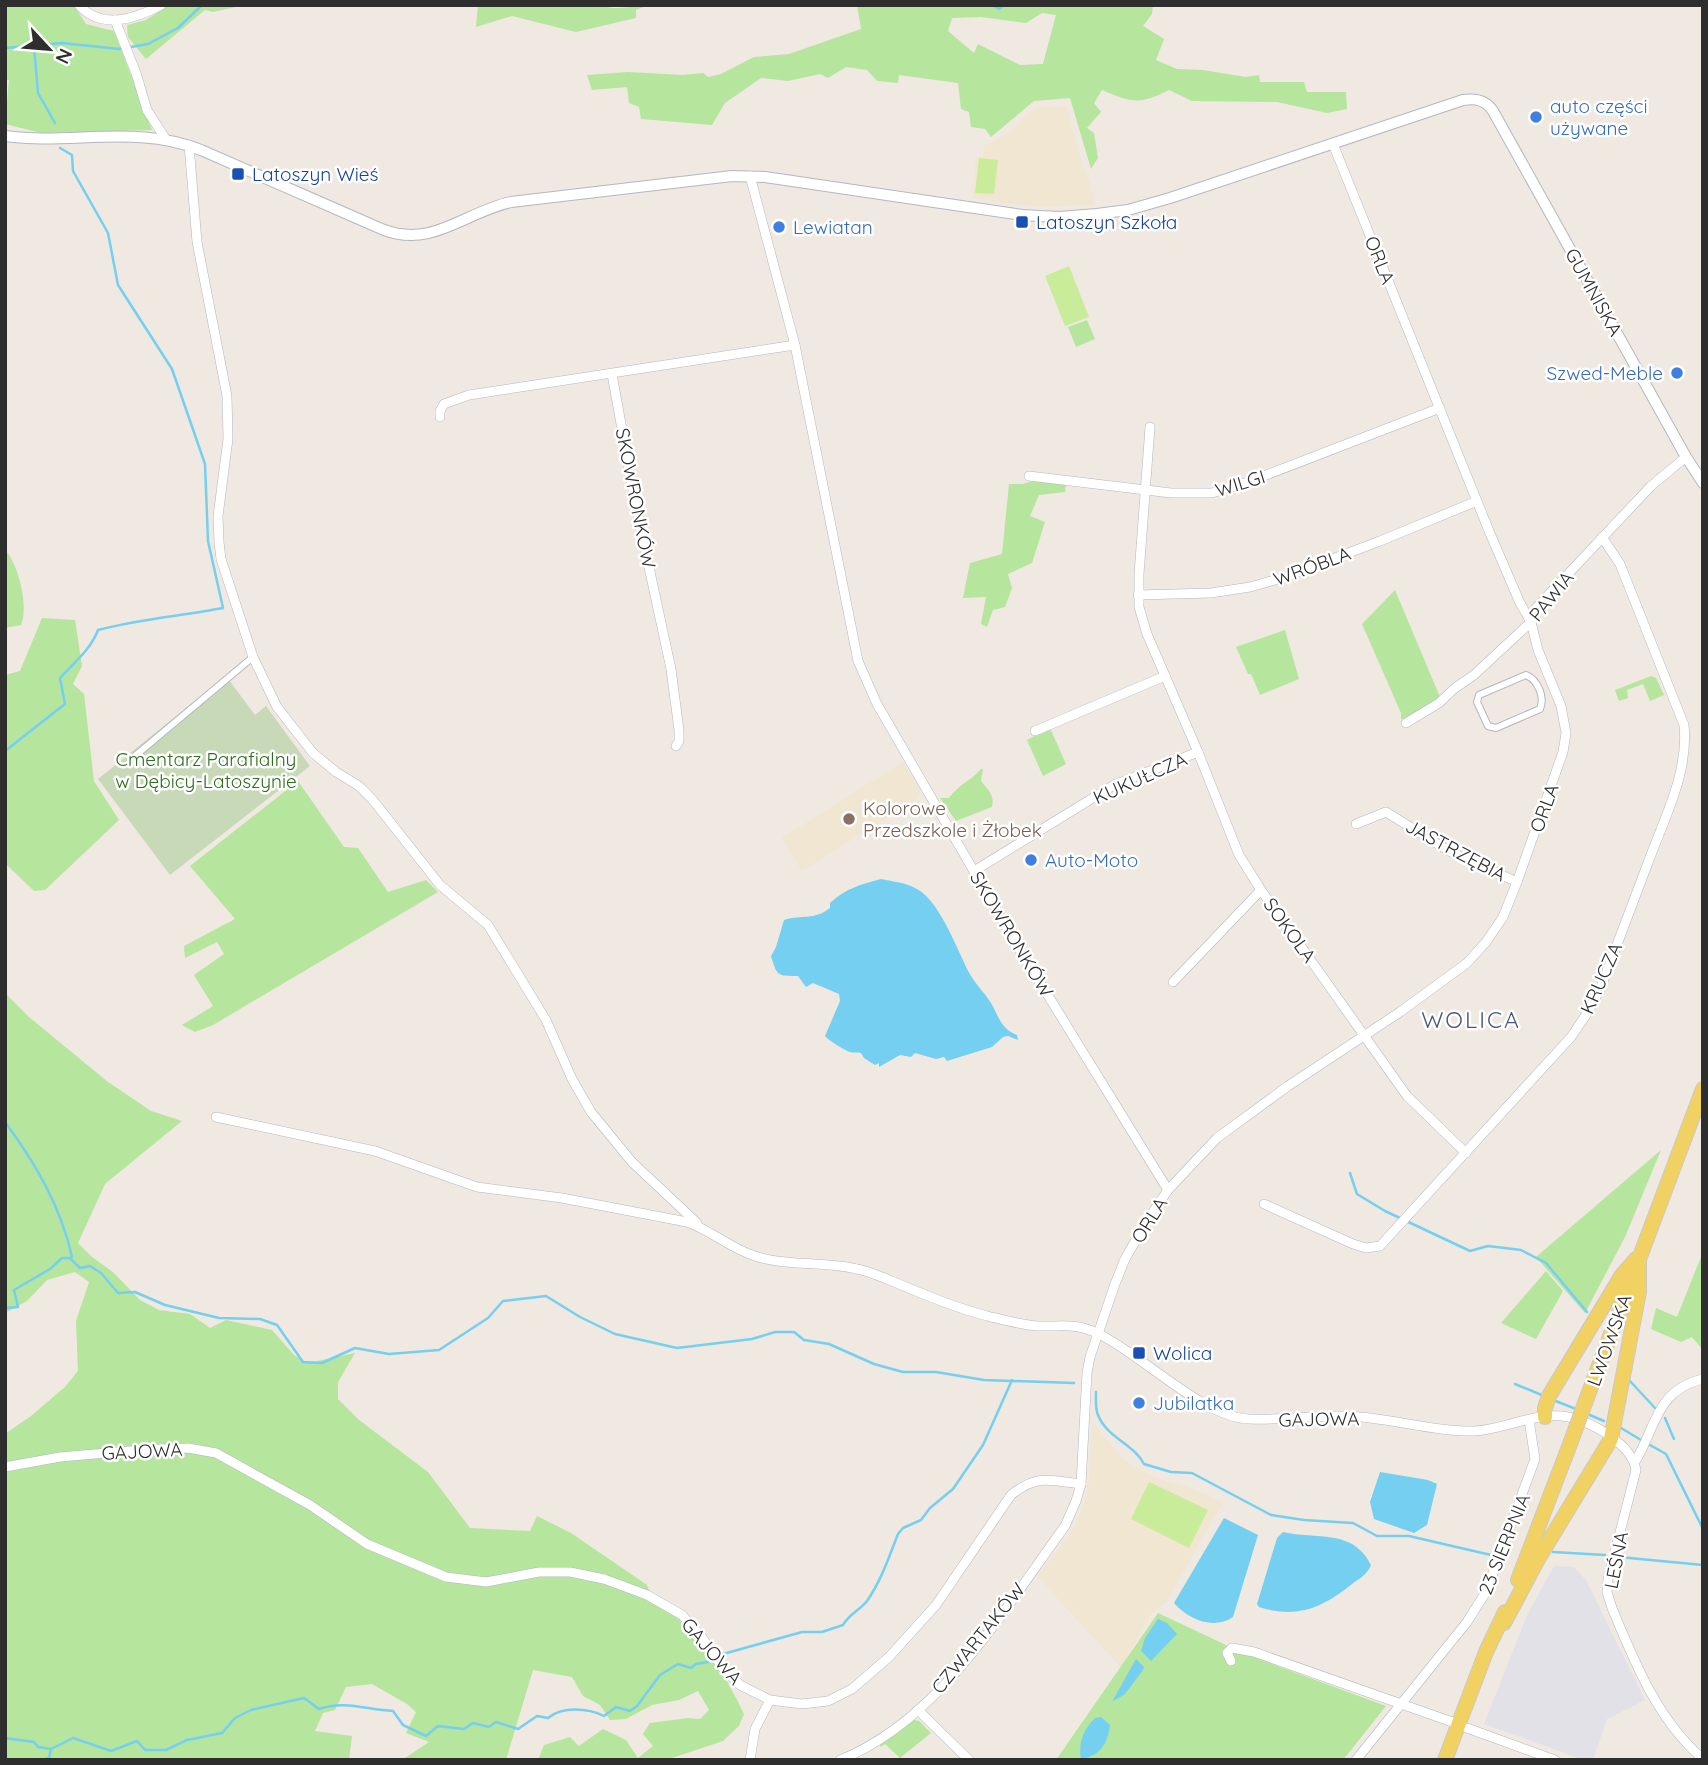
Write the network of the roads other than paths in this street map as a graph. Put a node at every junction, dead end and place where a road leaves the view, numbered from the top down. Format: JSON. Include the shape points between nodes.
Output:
{"nodes":[{"id":1,"x":79,"y":5,"type":"edge"},
{"id":2,"x":161,"y":5,"type":"edge"},
{"id":3,"x":115,"y":20,"type":"junction"},
{"id":4,"x":5,"y":136,"type":"edge"},
{"id":5,"x":165,"y":138,"type":"junction"},
{"id":6,"x":1333,"y":144,"type":"junction"},
{"id":7,"x":189,"y":145,"type":"junction"},
{"id":8,"x":750,"y":176,"type":"junction"},
{"id":9,"x":795,"y":345,"type":"junction"},
{"id":10,"x":612,"y":374,"type":"junction"},
{"id":11,"x":1440,"y":408,"type":"junction"},
{"id":12,"x":440,"y":417,"type":"dead end"},
{"id":13,"x":1150,"y":427,"type":"dead end"},
{"id":14,"x":1686,"y":457,"type":"junction"},
{"id":15,"x":1029,"y":476,"type":"dead end"},
{"id":16,"x":1703,"y":483,"type":"edge"},
{"id":17,"x":1145,"y":489,"type":"junction"},
{"id":18,"x":1477,"y":500,"type":"junction"},
{"id":19,"x":1602,"y":537,"type":"junction"},
{"id":20,"x":1138,"y":595,"type":"junction"},
{"id":21,"x":1531,"y":622,"type":"junction"},
{"id":22,"x":253,"y":657,"type":"junction"},
{"id":23,"x":1165,"y":676,"type":"junction"},
{"id":24,"x":1530,"y":676,"type":"joint"},
{"id":25,"x":1406,"y":723,"type":"dead end"},
{"id":26,"x":1035,"y":731,"type":"dead end"},
{"id":27,"x":676,"y":746,"type":"dead end"},
{"id":28,"x":1198,"y":752,"type":"junction"},
{"id":29,"x":136,"y":754,"type":"dead end"},
{"id":30,"x":1356,"y":824,"type":"dead end"},
{"id":31,"x":974,"y":871,"type":"junction"},
{"id":32,"x":1517,"y":882,"type":"junction"},
{"id":33,"x":1261,"y":890,"type":"junction"},
{"id":34,"x":1173,"y":982,"type":"dead end"},
{"id":35,"x":1363,"y":1037,"type":"junction"},
{"id":36,"x":1703,"y":1089,"type":"edge"},
{"id":37,"x":216,"y":1117,"type":"dead end"},
{"id":38,"x":1466,"y":1153,"type":"junction"},
{"id":39,"x":1168,"y":1190,"type":"junction"},
{"id":40,"x":1264,"y":1204,"type":"dead end"},
{"id":41,"x":701,"y":1227,"type":"junction"},
{"id":42,"x":1640,"y":1256,"type":"junction"},
{"id":43,"x":1096,"y":1332,"type":"junction"},
{"id":44,"x":1703,"y":1379,"type":"edge"},
{"id":45,"x":1545,"y":1417,"type":"junction"},
{"id":46,"x":1530,"y":1420,"type":"junction"},
{"id":47,"x":1612,"y":1439,"type":"junction"},
{"id":48,"x":1635,"y":1462,"type":"junction"},
{"id":49,"x":5,"y":1467,"type":"edge"},
{"id":50,"x":1081,"y":1484,"type":"junction"},
{"id":51,"x":1514,"y":1590,"type":"junction"},
{"id":52,"x":1504,"y":1623,"type":"junction"},
{"id":53,"x":1231,"y":1661,"type":"dead end"},
{"id":54,"x":1414,"y":1688,"type":"junction"},
{"id":55,"x":770,"y":1700,"type":"junction"},
{"id":56,"x":1400,"y":1704,"type":"junction"},
{"id":57,"x":918,"y":1710,"type":"junction"},
{"id":58,"x":1421,"y":1711,"type":"junction"},
{"id":59,"x":1463,"y":1726,"type":"junction"},
{"id":60,"x":1703,"y":1759,"type":"edge"},
{"id":61,"x":750,"y":1760,"type":"edge"},
{"id":62,"x":840,"y":1760,"type":"edge"},
{"id":63,"x":969,"y":1760,"type":"edge"},
{"id":64,"x":1356,"y":1760,"type":"edge"},
{"id":65,"x":1445,"y":1760,"type":"edge"},
{"id":66,"x":1455,"y":1760,"type":"edge"},
{"id":67,"x":1555,"y":1760,"type":"edge"}],
"edges":[{"from":1,"to":3,"type":"street","via":[[97,19]]},
{"from":2,"to":3,"type":"street"},
{"from":3,"to":5,"type":"street","via":[[146,110]]},
{"from":4,"to":5,"type":"street"},
{"from":5,"to":7,"type":"street"},
{"from":6,"to":8,"type":"street","via":[[1144,206],[1076,216],[1022,215]]},
{"from":6,"to":11,"type":"street","name":"ORLA"},
{"from":6,"to":14,"type":"street","name":"GUMNISKA","via":[[1463,100],[1486,103]]},
{"from":7,"to":8,"type":"street","via":[[409,237],[430,235],[511,202]]},
{"from":7,"to":22,"type":"street","via":[[197,242],[227,396],[228,439],[218,516],[221,559]]},
{"from":8,"to":9,"type":"street","name":"SKOWRONKÓW"},
{"from":9,"to":10,"type":"street"},
{"from":9,"to":31,"type":"street","name":"SKOWRONKÓW","via":[[858,661],[877,704]]},
{"from":10,"to":12,"type":"street","via":[[469,395],[444,404]]},
{"from":10,"to":27,"type":"street","name":"SKOWRONKÓW","via":[[671,669]]},
{"from":11,"to":17,"type":"street","name":"WILGI","via":[[1231,488],[1192,494]]},
{"from":11,"to":18,"type":"street","name":"ORLA"},
{"from":13,"to":17,"type":"street","name":"SOKOLA"},
{"from":14,"to":16,"type":"street","name":"GUMNISKA"},
{"from":14,"to":19,"type":"street","name":"PAWIA"},
{"from":15,"to":17,"type":"street","name":"WILGI"},
{"from":17,"to":20,"type":"street","name":"SOKOLA"},
{"from":18,"to":20,"type":"street","name":"WRÓBLA","via":[[1380,541],[1250,587]]},
{"from":18,"to":21,"type":"street","name":"ORLA"},
{"from":19,"to":21,"type":"street","name":"PAWIA","via":[[1536,608]]},
{"from":19,"to":38,"type":"street","name":"KRUCZA","via":[[1620,564],[1684,725],[1682,768],[1588,1012],[1571,1037]]},
{"from":20,"to":23,"type":"street","name":"SOKOLA","via":[[1147,634]]},
{"from":21,"to":25,"type":"street","name":"PAWIA","via":[[1474,675]]},
{"from":21,"to":32,"type":"street","name":"ORLA","via":[[1566,733],[1559,767]]},
{"from":22,"to":29,"type":"street"},
{"from":22,"to":41,"type":"street","via":[[277,708],[313,753],[366,792],[440,885],[488,925],[546,1020],[597,1121],[632,1162]]},
{"from":23,"to":26,"type":"street"},
{"from":23,"to":28,"type":"street","name":"SOKOLA"},
{"from":24,"to":24,"type":"street","via":[[1543,701],[1540,709],[1496,728],[1488,726],[1477,702],[1479,695]]},
{"from":28,"to":31,"type":"street","name":"KUKUŁCZA","via":[[1114,785]]},
{"from":28,"to":33,"type":"street","name":"SOKOLA","via":[[1239,855]]},
{"from":30,"to":32,"type":"street","name":"JASTRZĘBIA","via":[[1386,812],[1449,851]]},
{"from":31,"to":39,"type":"street","name":"SKOWRONKÓW"},
{"from":32,"to":35,"type":"street","name":"ORLA","via":[[1503,917],[1466,963]]},
{"from":33,"to":34,"type":"street"},
{"from":33,"to":35,"type":"street","name":"SOKOLA"},
{"from":35,"to":38,"type":"street","name":"SOKOLA","via":[[1407,1096]]},
{"from":35,"to":39,"type":"street","name":"ORLA","via":[[1217,1138]]},
{"from":36,"to":42,"type":"main road","name":"LWOWSKA"},
{"from":37,"to":41,"type":"street","via":[[375,1151],[477,1187],[562,1198]]},
{"from":38,"to":40,"type":"street","name":"KRUCZA","via":[[1380,1246],[1367,1248]]},
{"from":39,"to":43,"type":"street","name":"ORLA","via":[[1125,1259]]},
{"from":41,"to":43,"type":"street","name":"GAJOWA","via":[[743,1251],[774,1261],[855,1268],[980,1314],[1039,1326],[1071,1324]]},
{"from":42,"to":45,"type":"main road","via":[[1622,1275],[1549,1396]]},
{"from":42,"to":47,"type":"main road","via":[[1639,1292]]},
{"from":42,"to":51,"type":"main road","name":"LWOWSKA","bridge":true},
{"from":43,"to":46,"type":"street","name":"GAJOWA","via":[[1203,1403],[1245,1419],[1353,1416],[1470,1431]]},
{"from":43,"to":50,"type":"street","via":[[1086,1385]]},
{"from":44,"to":48,"type":"street","name":"LEŚNA","via":[[1680,1386],[1665,1400]]},
{"from":45,"to":46,"type":"street","name":"GAJOWA"},
{"from":45,"to":47,"type":"street","name":"GAJOWA","via":[[1585,1423]]},
{"from":46,"to":54,"type":"street","name":"23 SIERPNIA","via":[[1535,1459],[1486,1592]]},
{"from":47,"to":48,"type":"street"},
{"from":47,"to":52,"type":"main road"},
{"from":48,"to":60,"type":"street","name":"LEŚNA","via":[[1635,1480],[1608,1580],[1609,1598],[1654,1699]]},
{"from":49,"to":55,"type":"street","name":"GAJOWA","via":[[141,1450],[207,1451],[310,1505],[367,1544],[446,1577],[485,1582],[539,1572],[570,1572],[647,1595],[682,1615],[740,1685]]},
{"from":50,"to":55,"type":"street","name":"GAJOWA","via":[[1045,1479],[1026,1483],[1011,1495],[936,1605],[889,1657],[852,1689],[828,1701]]},
{"from":50,"to":57,"type":"street","name":"CZWARTAKÓW","via":[[1065,1526],[967,1659]]},
{"from":51,"to":52,"type":"main road","name":"LWOWSKA"},
{"from":51,"to":59,"type":"main road","name":"LWOWSKA","via":[[1486,1653]]},
{"from":52,"to":59,"type":"main road","name":"LWOWSKA"},
{"from":53,"to":56,"type":"street","via":[[1227,1653],[1232,1648],[1254,1652]]},
{"from":54,"to":56,"type":"street","name":"23 SIERPNIA"},
{"from":54,"to":58,"type":"street"},
{"from":55,"to":61,"type":"street","via":[[755,1729]]},
{"from":56,"to":58,"type":"street"},
{"from":56,"to":64,"type":"street","name":"23 SIERPNIA"},
{"from":57,"to":62,"type":"street","name":"CZWARTAKÓW","via":[[864,1749]]},
{"from":57,"to":63,"type":"street"},
{"from":58,"to":59,"type":"street"},
{"from":59,"to":65,"type":"main road","name":"LWOWSKA"},
{"from":59,"to":66,"type":"main road","name":"LWOWSKA"},
{"from":59,"to":67,"type":"street"}]}
